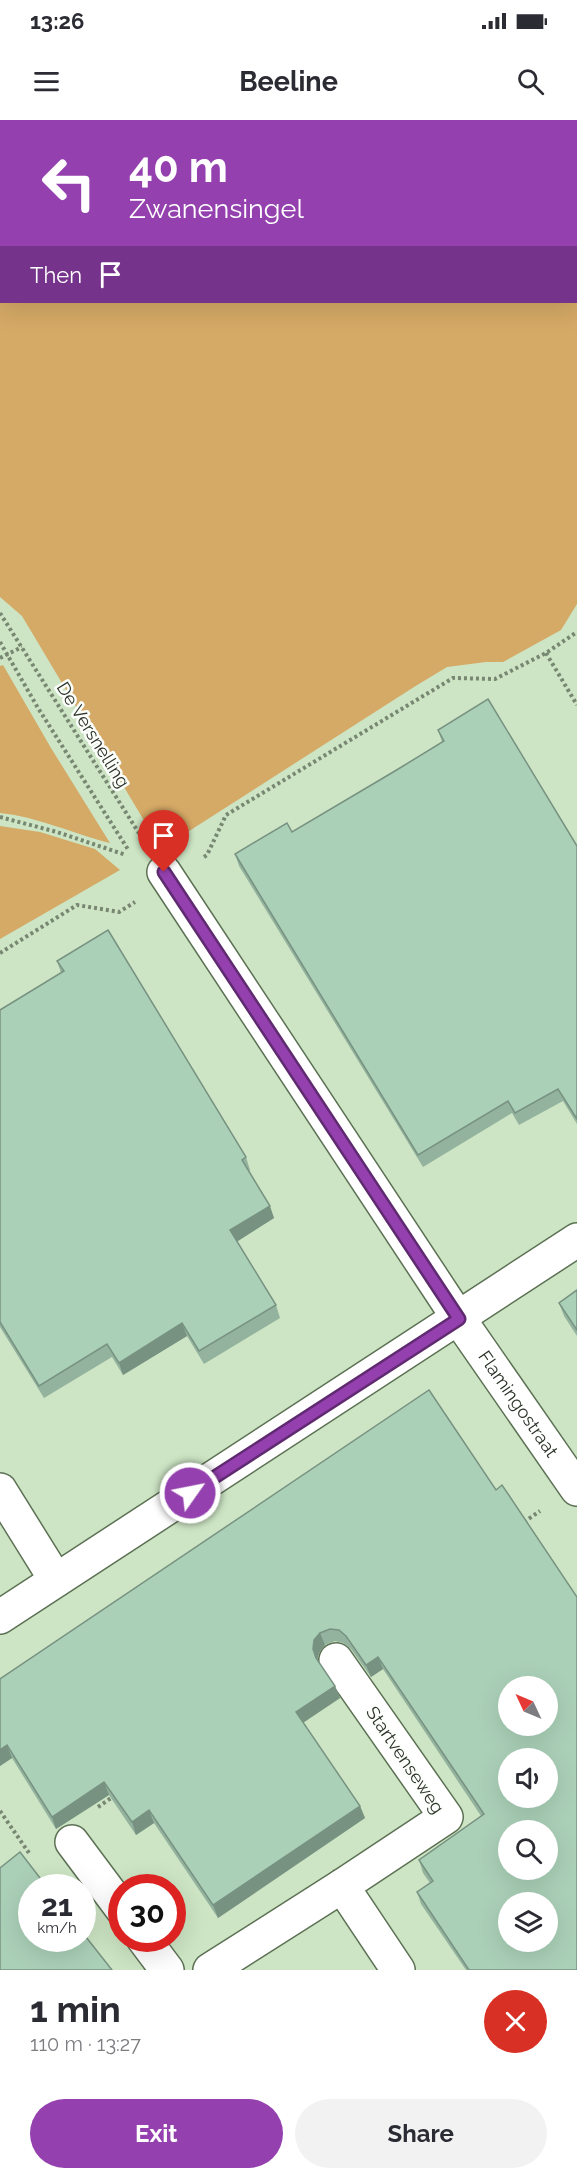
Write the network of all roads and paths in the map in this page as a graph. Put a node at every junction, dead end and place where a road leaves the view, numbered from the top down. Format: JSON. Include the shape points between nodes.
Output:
{"nodes":[{"id":1,"x":0,"y":613,"type":"edge"},
{"id":2,"x":577,"y":632,"type":"edge"},
{"id":3,"x":0,"y":642,"type":"edge"},
{"id":4,"x":21,"y":647,"type":"junction"},
{"id":5,"x":546,"y":653,"type":"junction"},
{"id":6,"x":8,"y":655,"type":"junction"},
{"id":7,"x":0,"y":658,"type":"edge"},
{"id":8,"x":577,"y":705,"type":"edge"},
{"id":9,"x":0,"y":818,"type":"edge"},
{"id":10,"x":166,"y":876,"type":"junction"},
{"id":11,"x":0,"y":953,"type":"edge"},
{"id":12,"x":577,"y":1240,"type":"edge"},
{"id":13,"x":459,"y":1319,"type":"junction"},
{"id":14,"x":576,"y":1487,"type":"edge"},
{"id":15,"x":0,"y":1490,"type":"edge"},
{"id":16,"x":522,"y":1523,"type":"edge"},
{"id":17,"x":56,"y":1580,"type":"junction"},
{"id":18,"x":0,"y":1617,"type":"edge"},
{"id":19,"x":336,"y":1660,"type":"dead end"},
{"id":20,"x":118,"y":1793,"type":"edge"},
{"id":21,"x":0,"y":1811,"type":"edge"},
{"id":22,"x":89,"y":1813,"type":"dead end"},
{"id":23,"x":72,"y":1842,"type":"dead end"},
{"id":24,"x":38,"y":1848,"type":"dead end"},
{"id":25,"x":30,"y":1854,"type":"junction"},
{"id":26,"x":24,"y":1857,"type":"edge"},
{"id":27,"x":342,"y":1886,"type":"junction"},
{"id":28,"x":108,"y":1890,"type":"edge"},
{"id":29,"x":154,"y":1952,"type":"edge"},
{"id":30,"x":167,"y":1970,"type":"edge"},
{"id":31,"x":210,"y":1970,"type":"edge"},
{"id":32,"x":398,"y":1970,"type":"edge"}],
"edges":[{"from":1,"to":4,"type":"path","name":"De Versnelling"},
{"from":2,"to":5,"type":"path"},
{"from":3,"to":6,"type":"path"},
{"from":4,"to":6,"type":"path"},
{"from":4,"to":10,"type":"path","name":"De Versnelling"},
{"from":5,"to":8,"type":"path"},
{"from":5,"to":10,"type":"path","via":[[495,679],[453,678],[226,815],[207,855]]},
{"from":6,"to":7,"type":"path"},
{"from":6,"to":9,"type":"path","via":[[132,857]]},
{"from":10,"to":11,"type":"path","via":[[119,912],[77,905]]},
{"from":10,"to":13,"type":"street","name":"Flamingostraat"},
{"from":12,"to":13,"type":"street"},
{"from":13,"to":14,"type":"street","name":"Flamingostraat"},
{"from":13,"to":17,"type":"street"},
{"from":14,"to":16,"type":"path"},
{"from":15,"to":17,"type":"street"},
{"from":17,"to":18,"type":"street"},
{"from":19,"to":27,"type":"street","name":"Startvenseweg","via":[[446,1817]]},
{"from":20,"to":22,"type":"path"},
{"from":21,"to":25,"type":"path"},
{"from":23,"to":28,"type":"street"},
{"from":24,"to":25,"type":"path"},
{"from":25,"to":26,"type":"path"},
{"from":27,"to":31,"type":"street","name":"Startvenseweg"},
{"from":27,"to":32,"type":"street"},
{"from":29,"to":30,"type":"street"}]}
